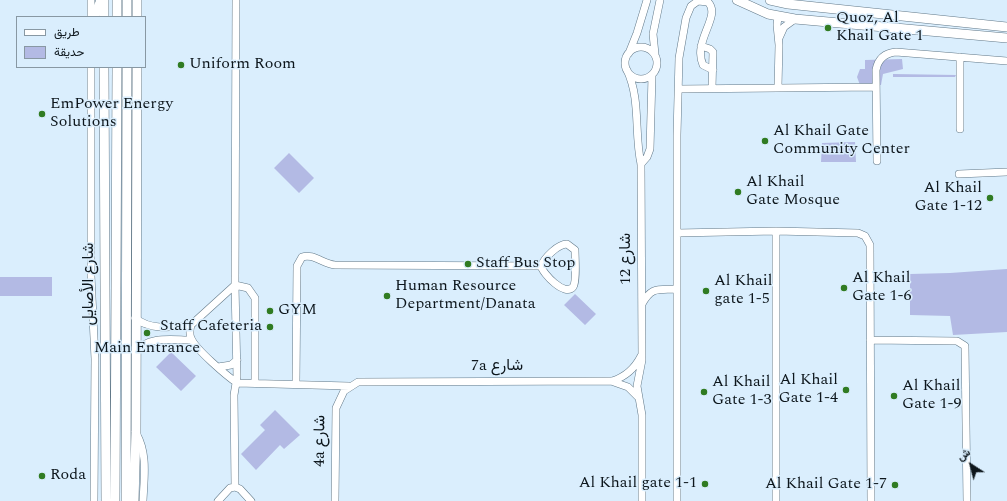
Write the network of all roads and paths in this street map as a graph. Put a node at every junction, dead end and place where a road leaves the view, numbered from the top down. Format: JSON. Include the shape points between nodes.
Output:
{"nodes":[{"id":1,"x":91,"y":0,"type":"edge"},
{"id":2,"x":103,"y":0,"type":"edge"},
{"id":3,"x":117,"y":0,"type":"edge"},
{"id":4,"x":127,"y":0,"type":"edge"},
{"id":5,"x":137,"y":0,"type":"edge"},
{"id":6,"x":236,"y":0,"type":"edge"},
{"id":7,"x":647,"y":0,"type":"edge"},
{"id":8,"x":660,"y":0,"type":"edge"},
{"id":9,"x":737,"y":0,"type":"edge"},
{"id":10,"x":770,"y":0,"type":"edge"},
{"id":11,"x":811,"y":7,"type":"junction"},
{"id":12,"x":90,"y":16,"type":"edge"},
{"id":13,"x":95,"y":16,"type":"edge"},
{"id":14,"x":104,"y":16,"type":"edge"},
{"id":15,"x":117,"y":16,"type":"edge"},
{"id":16,"x":127,"y":16,"type":"edge"},
{"id":17,"x":137,"y":16,"type":"edge"},
{"id":18,"x":778,"y":17,"type":"junction"},
{"id":19,"x":795,"y":19,"type":"junction"},
{"id":20,"x":1007,"y":27,"type":"edge"},
{"id":21,"x":1007,"y":38,"type":"edge"},
{"id":22,"x":778,"y":40,"type":"junction"},
{"id":23,"x":701,"y":46,"type":"junction"},
{"id":24,"x":627,"y":56,"type":"junction"},
{"id":25,"x":656,"y":56,"type":"junction"},
{"id":26,"x":960,"y":57,"type":"junction"},
{"id":27,"x":1007,"y":61,"type":"edge"},
{"id":28,"x":91,"y":68,"type":"edge"},
{"id":29,"x":104,"y":68,"type":"edge"},
{"id":30,"x":117,"y":68,"type":"edge"},
{"id":31,"x":127,"y":68,"type":"edge"},
{"id":32,"x":137,"y":68,"type":"edge"},
{"id":33,"x":627,"y":70,"type":"junction"},
{"id":34,"x":713,"y":70,"type":"junction"},
{"id":35,"x":652,"y":76,"type":"junction"},
{"id":36,"x":778,"y":87,"type":"junction"},
{"id":37,"x":876,"y":87,"type":"junction"},
{"id":38,"x":712,"y":88,"type":"junction"},
{"id":39,"x":679,"y":89,"type":"junction"},
{"id":40,"x":960,"y":129,"type":"dead end"},
{"id":41,"x":877,"y":161,"type":"dead end"},
{"id":42,"x":641,"y":164,"type":"junction"},
{"id":43,"x":1007,"y":172,"type":"edge"},
{"id":44,"x":959,"y":174,"type":"dead end"},
{"id":45,"x":776,"y":231,"type":"junction"},
{"id":46,"x":677,"y":233,"type":"junction"},
{"id":47,"x":541,"y":266,"type":"junction"},
{"id":48,"x":235,"y":285,"type":"junction"},
{"id":49,"x":677,"y":289,"type":"junction"},
{"id":50,"x":219,"y":299,"type":"junction"},
{"id":51,"x":641,"y":306,"type":"junction"},
{"id":52,"x":235,"y":310,"type":"junction"},
{"id":53,"x":135,"y":318,"type":"junction"},
{"id":54,"x":192,"y":325,"type":"junction"},
{"id":55,"x":191,"y":340,"type":"junction"},
{"id":56,"x":870,"y":340,"type":"junction"},
{"id":57,"x":136,"y":352,"type":"junction"},
{"id":58,"x":642,"y":354,"type":"junction"},
{"id":59,"x":237,"y":360,"type":"junction"},
{"id":60,"x":218,"y":367,"type":"junction"},
{"id":61,"x":611,"y":381,"type":"junction"},
{"id":62,"x":237,"y":383,"type":"junction"},
{"id":63,"x":255,"y":383,"type":"junction"},
{"id":64,"x":296,"y":384,"type":"junction"},
{"id":65,"x":349,"y":386,"type":"junction"},
{"id":66,"x":640,"y":400,"type":"junction"},
{"id":67,"x":136,"y":432,"type":"junction"},
{"id":68,"x":235,"y":487,"type":"junction"},
{"id":69,"x":94,"y":501,"type":"edge"},
{"id":70,"x":106,"y":501,"type":"edge"},
{"id":71,"x":115,"y":501,"type":"edge"},
{"id":72,"x":126,"y":501,"type":"edge"},
{"id":73,"x":134,"y":501,"type":"edge"},
{"id":74,"x":143,"y":501,"type":"edge"},
{"id":75,"x":218,"y":501,"type":"edge"},
{"id":76,"x":251,"y":501,"type":"edge"},
{"id":77,"x":335,"y":501,"type":"edge"},
{"id":78,"x":642,"y":501,"type":"edge"},
{"id":79,"x":677,"y":501,"type":"edge"},
{"id":80,"x":776,"y":501,"type":"edge"},
{"id":81,"x":871,"y":501,"type":"edge"},
{"id":82,"x":967,"y":501,"type":"edge"}],
"edges":[{"from":1,"to":12,"type":"street"},
{"from":2,"to":13,"type":"street"},
{"from":2,"to":14,"type":"street"},
{"from":3,"to":15,"type":"street"},
{"from":4,"to":16,"type":"street"},
{"from":5,"to":17,"type":"street"},
{"from":6,"to":48,"type":"street"},
{"from":7,"to":24,"type":"street","via":[[638,33]]},
{"from":8,"to":25,"type":"street","via":[[653,34]]},
{"from":9,"to":18,"type":"street"},
{"from":10,"to":11,"type":"street"},
{"from":11,"to":18,"type":"street","via":[[786,8]]},
{"from":11,"to":20,"type":"street"},
{"from":18,"to":19,"type":"street"},
{"from":18,"to":22,"type":"street"},
{"from":19,"to":21,"type":"street"},
{"from":19,"to":22,"type":"street","via":[[784,27]]},
{"from":22,"to":36,"type":"street"},
{"from":23,"to":34,"type":"street","via":[[702,62],[705,67]]},
{"from":23,"to":34,"type":"street","via":[[713,52]]},
{"from":23,"to":39,"type":"street","via":[[713,13],[710,4],[700,0],[690,6],[684,24],[680,47]]},
{"from":24,"to":25,"type":"street","via":[[638,47],[645,47]]},
{"from":24,"to":33,"type":"street"},
{"from":25,"to":35,"type":"street","via":[[658,63]]},
{"from":26,"to":27,"type":"street"},
{"from":26,"to":37,"type":"street","via":[[892,52],[878,63]]},
{"from":26,"to":40,"type":"street"},
{"from":28,"to":69,"type":"street"},
{"from":29,"to":70,"type":"street","name":"شارع الأصايل"},
{"from":30,"to":71,"type":"street"},
{"from":31,"to":72,"type":"street"},
{"from":32,"to":53,"type":"street"},
{"from":33,"to":35,"type":"street","via":[[630,75],[641,79]]},
{"from":33,"to":42,"type":"street","name":"شارع 12","via":[[635,94]]},
{"from":34,"to":38,"type":"street"},
{"from":35,"to":42,"type":"street","name":"شارع 12","via":[[650,149]]},
{"from":36,"to":37,"type":"street"},
{"from":36,"to":38,"type":"street"},
{"from":37,"to":41,"type":"street"},
{"from":38,"to":39,"type":"street"},
{"from":39,"to":46,"type":"street"},
{"from":42,"to":51,"type":"street","name":"شارع 12"},
{"from":43,"to":44,"type":"street"},
{"from":45,"to":46,"type":"street"},
{"from":45,"to":56,"type":"street","via":[[858,233],[865,236],[870,245]]},
{"from":45,"to":80,"type":"street"},
{"from":46,"to":49,"type":"street"},
{"from":47,"to":47,"type":"street","via":[[544,273],[562,289],[569,290],[574,285],[575,250],[570,244],[560,245]]},
{"from":47,"to":64,"type":"street","via":[[335,265],[326,264],[310,256],[302,257],[297,266]]},
{"from":48,"to":50,"type":"street"},
{"from":48,"to":52,"type":"street"},
{"from":48,"to":63,"type":"street","via":[[248,288],[255,298]]},
{"from":49,"to":51,"type":"street","via":[[652,291]]},
{"from":49,"to":79,"type":"street"},
{"from":50,"to":52,"type":"street","via":[[228,301]]},
{"from":50,"to":54,"type":"street"},
{"from":51,"to":58,"type":"street","name":"شارع 12"},
{"from":52,"to":59,"type":"street"},
{"from":53,"to":54,"type":"street","via":[[153,327]]},
{"from":53,"to":57,"type":"street"},
{"from":54,"to":55,"type":"street"},
{"from":55,"to":57,"type":"street","via":[[150,341]]},
{"from":55,"to":60,"type":"street"},
{"from":56,"to":81,"type":"street"},
{"from":56,"to":82,"type":"street","via":[[960,342],[966,348]]},
{"from":57,"to":67,"type":"street"},
{"from":58,"to":61,"type":"street","via":[[632,369]]},
{"from":58,"to":66,"type":"street","name":"شارع 12","via":[[637,386]]},
{"from":59,"to":60,"type":"street","via":[[226,367]]},
{"from":59,"to":62,"type":"street"},
{"from":60,"to":62,"type":"street"},
{"from":61,"to":65,"type":"street","name":"7a شارع","via":[[363,381]]},
{"from":61,"to":66,"type":"street","name":"7a شارع","via":[[628,387]]},
{"from":62,"to":63,"type":"street","name":"7a شارع"},
{"from":62,"to":68,"type":"street","via":[[234,395]]},
{"from":63,"to":64,"type":"street","name":"7a شارع"},
{"from":64,"to":65,"type":"street","name":"7a شارع"},
{"from":65,"to":77,"type":"street","name":"4a شارع","via":[[338,402],[335,414]]},
{"from":66,"to":78,"type":"street","name":"شارع 12"},
{"from":67,"to":73,"type":"street"},
{"from":67,"to":74,"type":"street","via":[[144,452]]},
{"from":68,"to":75,"type":"street","via":[[230,488]]},
{"from":68,"to":76,"type":"street","via":[[240,488]]}]}
